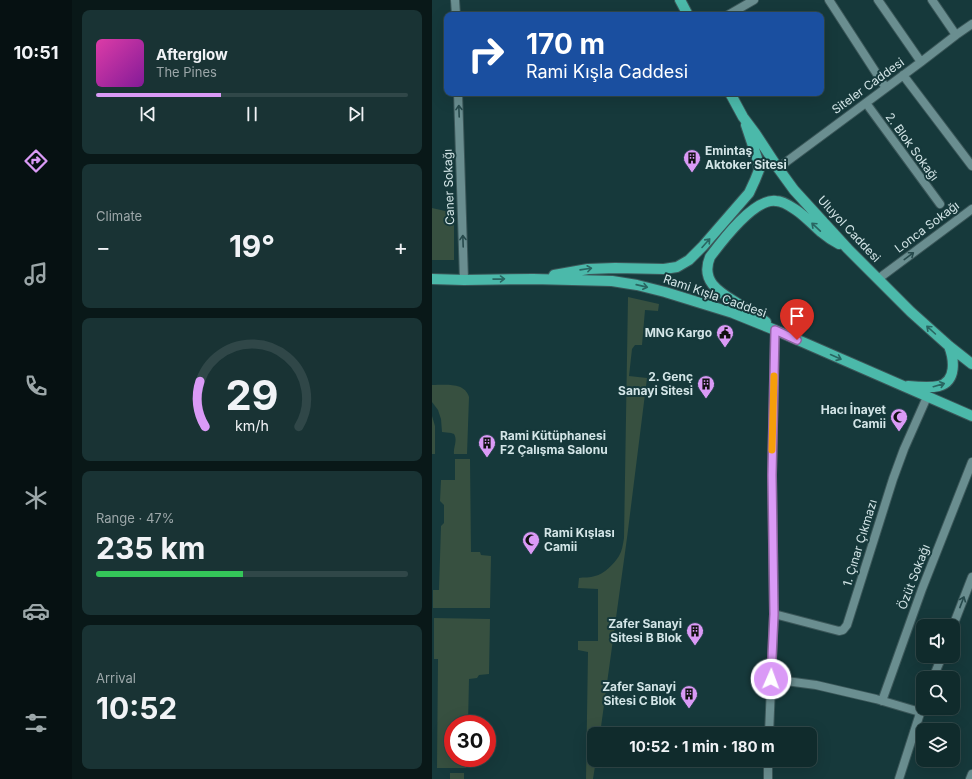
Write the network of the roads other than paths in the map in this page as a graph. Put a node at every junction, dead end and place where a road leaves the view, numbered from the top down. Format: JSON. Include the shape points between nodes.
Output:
{"nodes":[{"id":1,"x":455,"y":0,"type":"edge"},
{"id":2,"x":680,"y":0,"type":"edge"},
{"id":3,"x":754,"y":0,"type":"edge"},
{"id":4,"x":829,"y":0,"type":"edge"},
{"id":5,"x":878,"y":0,"type":"edge"},
{"id":6,"x":932,"y":0,"type":"edge"},
{"id":7,"x":456,"y":12,"type":"edge"},
{"id":8,"x":686,"y":12,"type":"edge"},
{"id":9,"x":733,"y":12,"type":"edge"},
{"id":10,"x":972,"y":24,"type":"edge"},
{"id":11,"x":956,"y":35,"type":"junction"},
{"id":12,"x":921,"y":62,"type":"junction"},
{"id":13,"x":903,"y":75,"type":"junction"},
{"id":14,"x":886,"y":88,"type":"junction"},
{"id":15,"x":458,"y":96,"type":"edge"},
{"id":16,"x":732,"y":96,"type":"edge"},
{"id":17,"x":866,"y":102,"type":"junction"},
{"id":18,"x":743,"y":117,"type":"junction"},
{"id":19,"x":972,"y":166,"type":"edge"},
{"id":20,"x":778,"y":168,"type":"junction"},
{"id":21,"x":940,"y":204,"type":"dead end"},
{"id":22,"x":972,"y":209,"type":"edge"},
{"id":23,"x":848,"y":249,"type":"junction"},
{"id":24,"x":432,"y":279,"type":"edge"},
{"id":25,"x":533,"y":279,"type":"junction"},
{"id":26,"x":878,"y":279,"type":"junction"},
{"id":27,"x":464,"y":280,"type":"junction"},
{"id":28,"x":775,"y":330,"type":"junction"},
{"id":29,"x":949,"y":346,"type":"junction"},
{"id":30,"x":972,"y":364,"type":"edge"},
{"id":31,"x":900,"y":386,"type":"junction"},
{"id":32,"x":927,"y":397,"type":"junction"},
{"id":33,"x":972,"y":416,"type":"edge"},
{"id":34,"x":972,"y":462,"type":"edge"},
{"id":35,"x":972,"y":577,"type":"edge"},
{"id":36,"x":774,"y":614,"type":"junction"},
{"id":37,"x":956,"y":619,"type":"edge"},
{"id":38,"x":771,"y":679,"type":"junction"},
{"id":39,"x":882,"y":701,"type":"junction"},
{"id":40,"x":916,"y":707,"type":"edge"},
{"id":41,"x":919,"y":715,"type":"edge"},
{"id":42,"x":769,"y":727,"type":"edge"},
{"id":43,"x":768,"y":767,"type":"edge"},
{"id":44,"x":972,"y":774,"type":"edge"},
{"id":45,"x":768,"y":779,"type":"edge"},
{"id":46,"x":899,"y":779,"type":"edge"},
{"id":47,"x":970,"y":779,"type":"edge"}],
"edges":[{"from":1,"to":7,"type":"street"},
{"from":2,"to":8,"type":"main road"},
{"from":3,"to":9,"type":"street"},
{"from":4,"to":14,"type":"street"},
{"from":5,"to":12,"type":"street"},
{"from":6,"to":11,"type":"street"},
{"from":10,"to":11,"type":"street","name":"Siteler Caddesi"},
{"from":11,"to":12,"type":"street","name":"Siteler Caddesi"},
{"from":12,"to":13,"type":"street","name":"Siteler Caddesi"},
{"from":13,"to":14,"type":"street","name":"Siteler Caddesi"},
{"from":13,"to":19,"type":"street"},
{"from":14,"to":17,"type":"street","name":"Siteler Caddesi"},
{"from":27,"to":15,"type":"street","name":"Caner Sokağı","one_way":true},
{"from":16,"to":18,"type":"main road","name":"Uluyol Caddesi"},
{"from":17,"to":20,"type":"street","name":"Siteler Caddesi"},
{"from":17,"to":21,"type":"street","name":"2. Blok Sokağı"},
{"from":18,"to":20,"type":"main road","name":"Uluyol Caddesi"},
{"from":25,"to":18,"type":"main road","one_way":true,"via":[[588,269],[664,269],[677,267],[689,260],[750,193],[759,170],[758,158]]},
{"from":20,"to":23,"type":"main road","name":"Uluyol Caddesi","via":[[794,190]]},
{"from":26,"to":22,"type":"street","name":"Lonca Sokağı","one_way":true},
{"from":23,"to":26,"type":"main road","name":"Uluyol Caddesi"},
{"from":23,"to":28,"type":"main road","one_way":true,"via":[[821,232],[797,210],[777,201],[759,206],[747,214],[730,232],[710,257],[708,278],[714,288]]},
{"from":24,"to":27,"type":"main road","name":"Rami Kışla Caddesi"},
{"from":27,"to":25,"type":"main road","name":"Rami Kışla Caddesi","one_way":true},
{"from":25,"to":28,"type":"main road","name":"Rami Kışla Caddesi","one_way":true,"via":[[612,281],[638,285],[733,313]]},
{"from":29,"to":26,"type":"main road","name":"Uluyol Caddesi","one_way":true},
{"from":28,"to":31,"type":"main road","name":"Rami Kışla Caddesi","one_way":true},
{"from":28,"to":36,"type":"street","via":[[772,475]]},
{"from":29,"to":30,"type":"main road","name":"Uluyol Caddesi"},
{"from":31,"to":29,"type":"main road","one_way":true,"via":[[930,387],[944,384],[949,379],[954,364]]},
{"from":31,"to":32,"type":"main road","name":"Rami Kışla Caddesi"},
{"from":32,"to":33,"type":"main road","name":"Rami Kışla Caddesi"},
{"from":32,"to":36,"type":"street","name":"1. Çınar Çıkmazı","via":[[893,479],[847,625],[839,631]]},
{"from":34,"to":39,"type":"street","name":"Özüt Sokağı","via":[[922,589]]},
{"from":37,"to":35,"type":"street","one_way":true},
{"from":36,"to":38,"type":"street"},
{"from":38,"to":39,"type":"street","via":[[816,685]]},
{"from":38,"to":42,"type":"street"},
{"from":39,"to":40,"type":"street"},
{"from":41,"to":46,"type":"street"},
{"from":43,"to":45,"type":"street"},
{"from":44,"to":47,"type":"street"}]}
